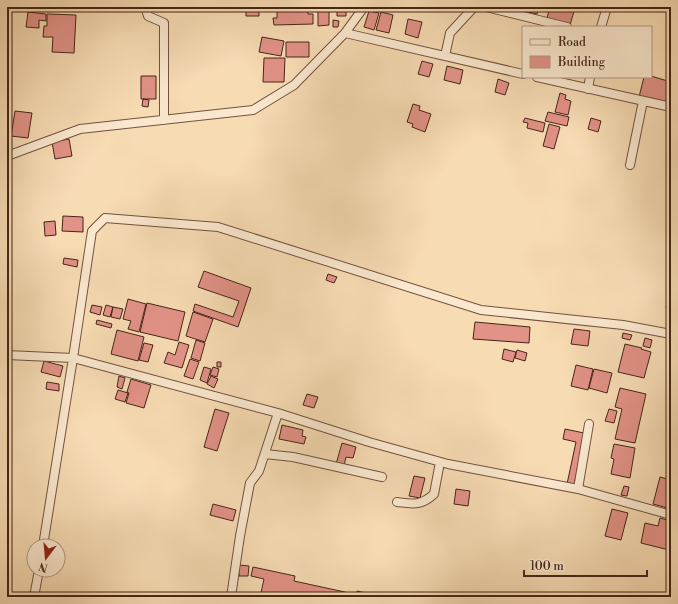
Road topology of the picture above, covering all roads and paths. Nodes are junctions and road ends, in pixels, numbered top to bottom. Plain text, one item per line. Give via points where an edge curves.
1 (145, 7) edge
2 (364, 7) edge
3 (474, 7) edge
4 (607, 7) edge
5 (491, 8) edge
6 (563, 26) edge
7 (601, 26) edge
8 (345, 33) junction
9 (445, 56) junction
10 (522, 74) edge
11 (541, 78) edge
12 (590, 78) edge
13 (588, 89) junction
14 (643, 101) junction
15 (671, 107) edge
16 (164, 120) junction
17 (7, 156) edge
18 (630, 165) dead end
19 (671, 334) edge
20 (7, 354) edge
21 (73, 358) junction
22 (278, 413) junction
23 (590, 424) dead end
24 (265, 454) junction
25 (440, 462) junction
26 (382, 477) dead end
27 (578, 489) junction
28 (397, 502) dead end
29 (671, 515) edge
30 (44, 538) edge
31 (38, 578) edge
32 (34, 597) edge
33 (231, 597) edge

1 - 16 street via 148,16 164,23
2 - 8 street
3 - 9 street via 450,33
4 - 7 street
5 - 6 street
8 - 9 street
8 - 16 street via 294,84 253,110
9 - 10 street
11 - 13 street
12 - 13 street
13 - 14 street
14 - 15 street
14 - 18 street
16 - 17 street via 80,129
19 - 21 street via 623,325 480,310 218,227 105,218 92,231
20 - 21 street
21 - 22 street
21 - 30 street
22 - 24 street
22 - 25 street
23 - 27 street
24 - 26 street via 293,457
24 - 33 street via 259,471 250,483
25 - 27 street
25 - 28 street via 434,494 423,502 414,504
27 - 29 street
31 - 32 street

